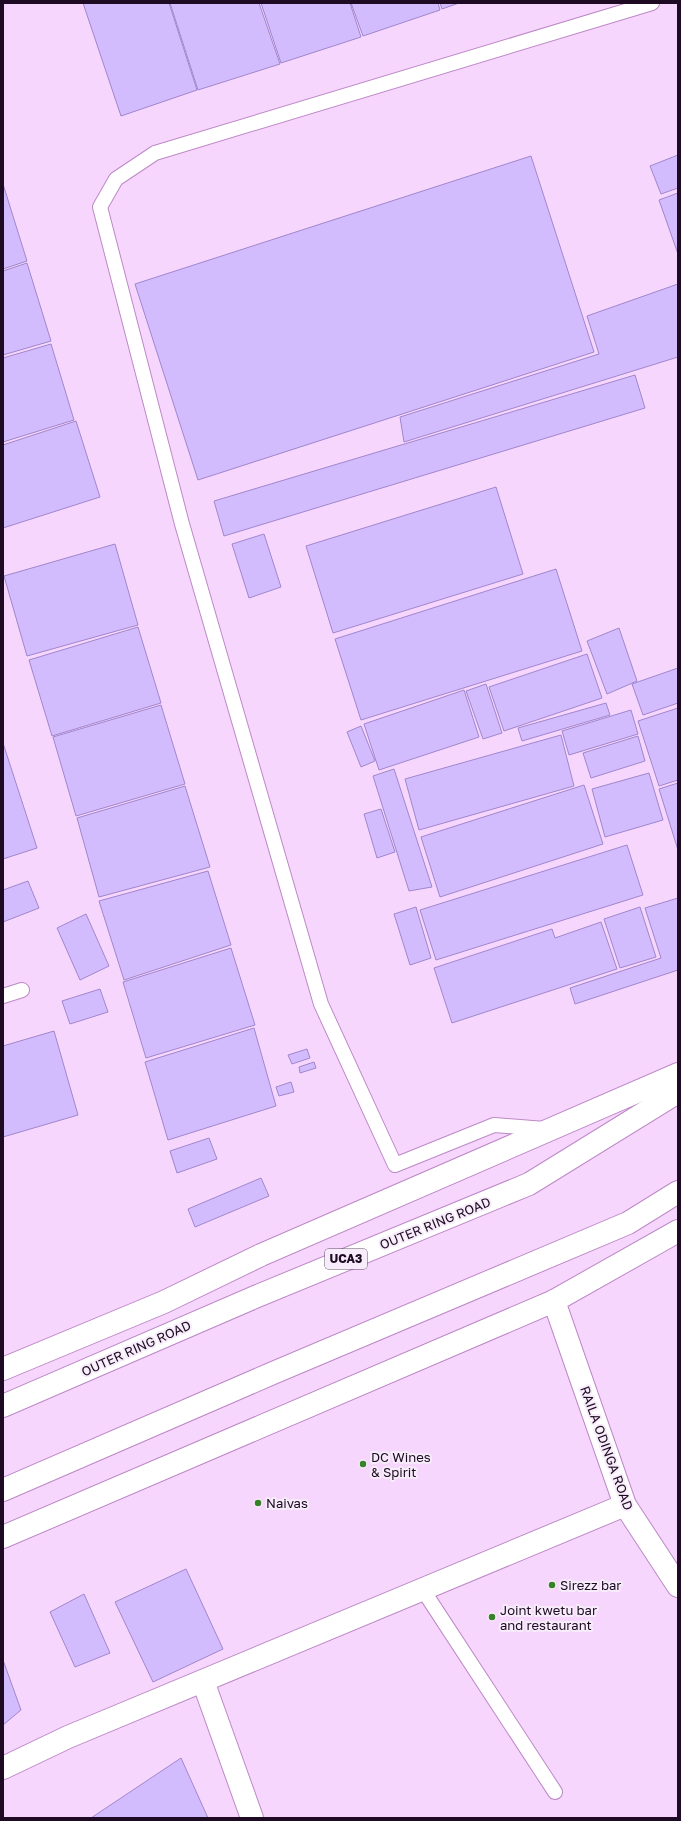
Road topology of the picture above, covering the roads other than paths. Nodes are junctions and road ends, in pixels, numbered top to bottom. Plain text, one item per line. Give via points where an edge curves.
1 (652, 3) edge
2 (22, 990) dead end
3 (3, 996) edge
4 (678, 1074) edge
5 (678, 1092) edge
6 (549, 1129) junction
7 (678, 1192) edge
8 (678, 1231) edge
9 (554, 1301) junction
10 (3, 1369) edge
11 (3, 1406) edge
12 (3, 1490) edge
13 (626, 1505) junction
14 (3, 1537) edge
15 (678, 1586) edge
16 (423, 1590) junction
17 (203, 1681) junction
18 (3, 1768) edge
19 (555, 1792) dead end
20 (252, 1818) edge

1 - 6 lane via 155,153 116,179 100,207 182,524 321,1004 395,1165 494,1125
2 - 3 lane
4 - 6 main road
5 - 11 main road, OUTER RING ROAD / UCA3 via 529,1184 255,1297
6 - 10 main road via 261,1255 164,1302
7 - 12 main road via 628,1224
8 - 9 main road
9 - 13 main road, RAILA ODINGA ROAD
9 - 14 main road
13 - 15 main road, RAILA ODINGA ROAD
13 - 16 main road
16 - 17 main road
16 - 19 lane
17 - 18 main road via 68,1737
17 - 20 main road

